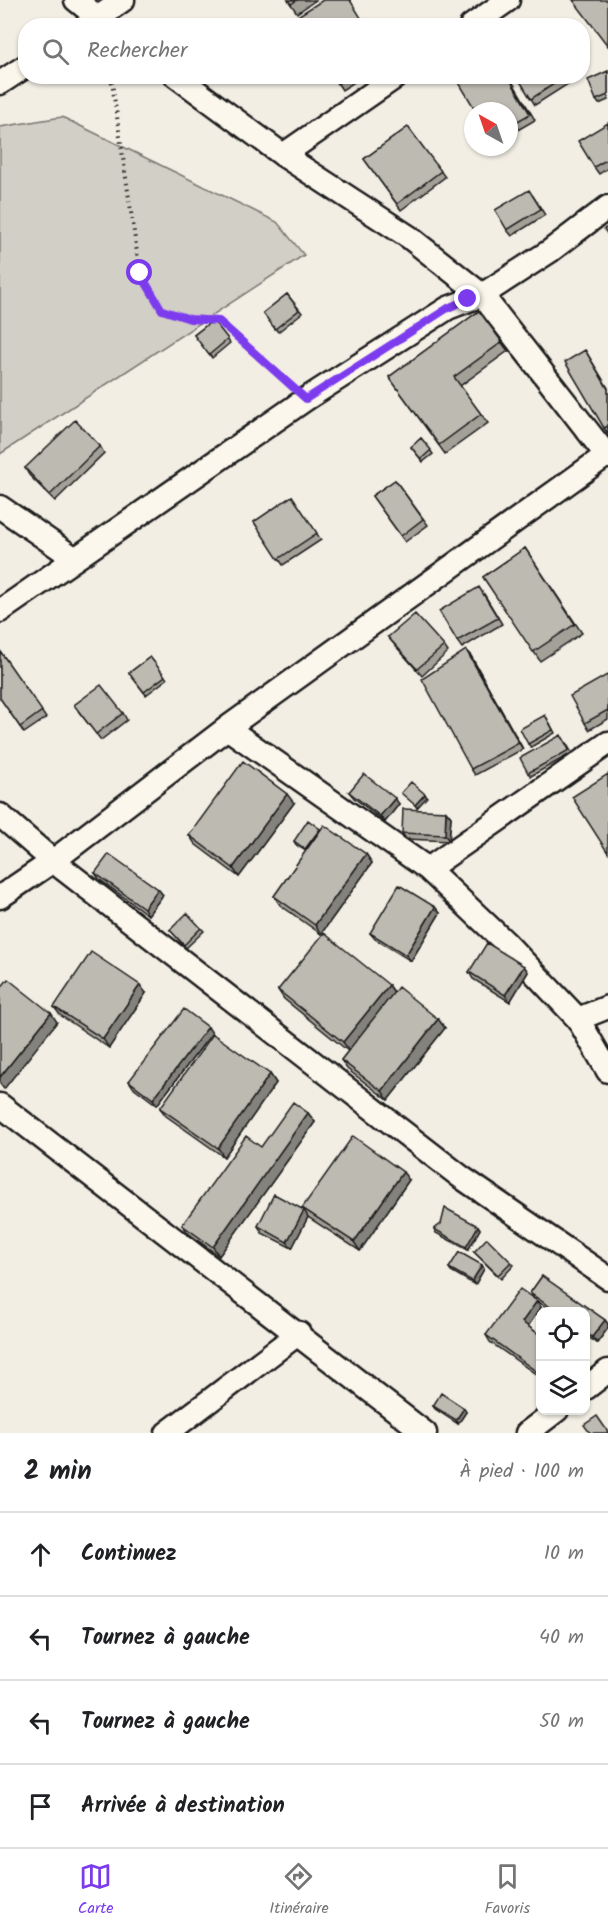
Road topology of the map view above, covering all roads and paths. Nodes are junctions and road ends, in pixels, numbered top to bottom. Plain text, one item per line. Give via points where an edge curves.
1 (76, 0) edge
2 (123, 0) edge
3 (508, 0) edge
4 (92, 18) edge
5 (103, 18) edge
6 (482, 18) edge
7 (18, 71) edge
8 (0, 83) edge
9 (112, 84) edge
10 (187, 84) edge
11 (385, 84) edge
12 (283, 155) junction
13 (608, 207) edge
14 (482, 295) junction
15 (306, 399) junction
16 (608, 455) edge
17 (0, 507) edge
18 (74, 558) junction
19 (0, 611) edge
20 (227, 728) junction
21 (608, 743) edge
22 (0, 815) edge
23 (53, 861) junction
24 (428, 869) junction
25 (0, 897) edge
26 (608, 1007) edge
27 (578, 1019) junction
28 (608, 1071) edge
29 (0, 1105) edge
30 (608, 1278) edge
31 (299, 1333) junction
32 (608, 1371) edge
33 (590, 1384) edge
34 (550, 1415) edge
35 (167, 1433) edge
36 (425, 1433) edge
37 (527, 1433) edge

1 - 4 street
2 - 5 street
3 - 6 street
7 - 8 street
9 - 15 path via 140,273 162,310 190,319 219,321
10 - 12 street
11 - 12 street
12 - 14 street via 409,237
13 - 14 street
14 - 15 street via 448,308
14 - 16 street
15 - 18 street
16 - 20 street
17 - 18 street
18 - 19 street
20 - 23 street
20 - 24 street
21 - 24 street
22 - 23 street
23 - 25 street
23 - 30 street via 461,1177
24 - 27 street
26 - 27 street
27 - 28 street
29 - 31 street
31 - 35 street
31 - 36 street
32 - 33 street
34 - 37 street

